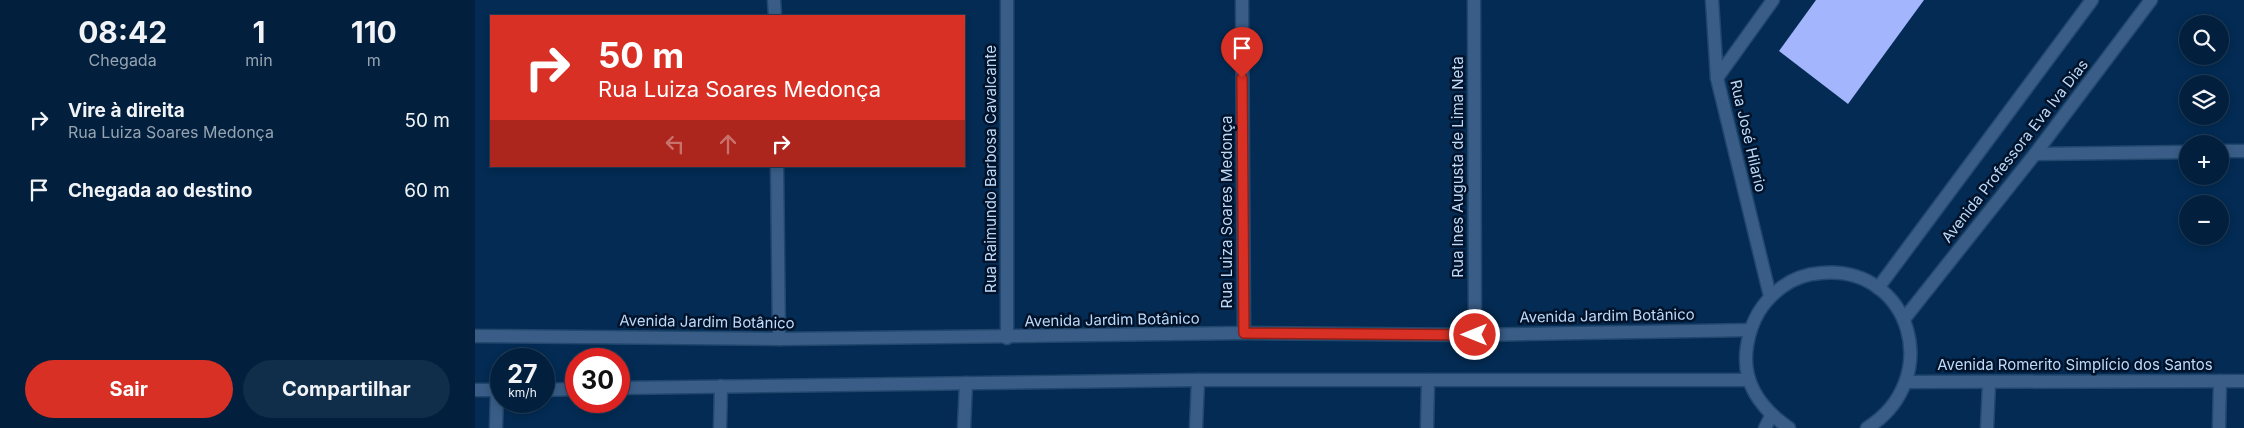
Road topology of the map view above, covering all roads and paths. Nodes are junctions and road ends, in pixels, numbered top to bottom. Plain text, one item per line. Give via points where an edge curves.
1 (775, 0) edge
2 (1007, 0) edge
3 (1242, 0) edge
4 (1474, 0) edge
5 (1712, 0) edge
6 (1773, 0) edge
7 (2092, 0) edge
8 (2151, 0) edge
9 (775, 15) edge
10 (1717, 78) junction
11 (2229, 151) edge
12 (2244, 151) edge
13 (2179, 152) edge
14 (2035, 154) junction
15 (777, 167) edge
16 (1878, 288) junction
17 (1770, 296) junction
18 (1904, 320) junction
19 (1749, 330) junction
20 (1244, 333) junction
21 (1475, 335) junction
22 (475, 336) edge
23 (1007, 338) junction
24 (779, 339) junction
25 (1198, 380) junction
26 (1749, 380) junction
27 (1428, 381) junction
28 (2220, 381) junction
29 (2244, 381) edge
30 (1907, 382) junction
31 (966, 383) junction
32 (1989, 383) junction
33 (721, 386) junction
34 (630, 388) edge
35 (475, 390) edge
36 (490, 390) edge
37 (497, 413) edge
38 (1771, 416) junction
39 (495, 428) edge
40 (720, 428) edge
41 (964, 428) edge
42 (1196, 428) edge
43 (1427, 428) edge
44 (1765, 428) edge
45 (1789, 428) edge
46 (1867, 428) edge
47 (1987, 428) edge
48 (2219, 428) edge

1 - 9 street
2 - 23 street, Rua Raimundo Barbosa Cavalcante
3 - 20 street, Rua Luiza Soares Medonça
4 - 21 street, Rua Ines Augusta de Lima Neta
5 - 10 street
6 - 10 street, Rua José Hilario
7 - 16 street, Avenida Professora Eva Iva Dias
8 - 14 street, Avenida Professora Eva Iva Dias
10 - 17 street, Rua José Hilario
11 - 12 street
13 - 14 street
14 - 18 street, Avenida Professora Eva Iva Dias
15 - 24 street
16 - 17 street via 1857,276 1834,272 1811,274 1789,282
16 - 18 street via 1893,302
17 - 19 street via 1757,312
18 - 30 street via 1911,351
19 - 21 street, Avenida Jardim Botânico
19 - 26 street via 1745,355
20 - 21 street, Avenida Jardim Botânico
20 - 23 street, Avenida Jardim Botânico
22 - 24 street, Avenida Jardim Botânico
23 - 24 street, Avenida Jardim Botânico
25 - 27 street
25 - 31 street
25 - 42 street
26 - 27 street
26 - 38 street
27 - 43 street
28 - 29 street, Avenida Romerito Simplício dos Santos
28 - 32 street, Avenida Romerito Simplício dos Santos
28 - 48 street
30 - 32 street, Avenida Romerito Simplício dos Santos
30 - 46 street via 1897,402
31 - 33 street
31 - 41 street
32 - 47 street
33 - 34 street
33 - 40 street
35 - 36 street
37 - 39 street
38 - 44 street
38 - 45 street

